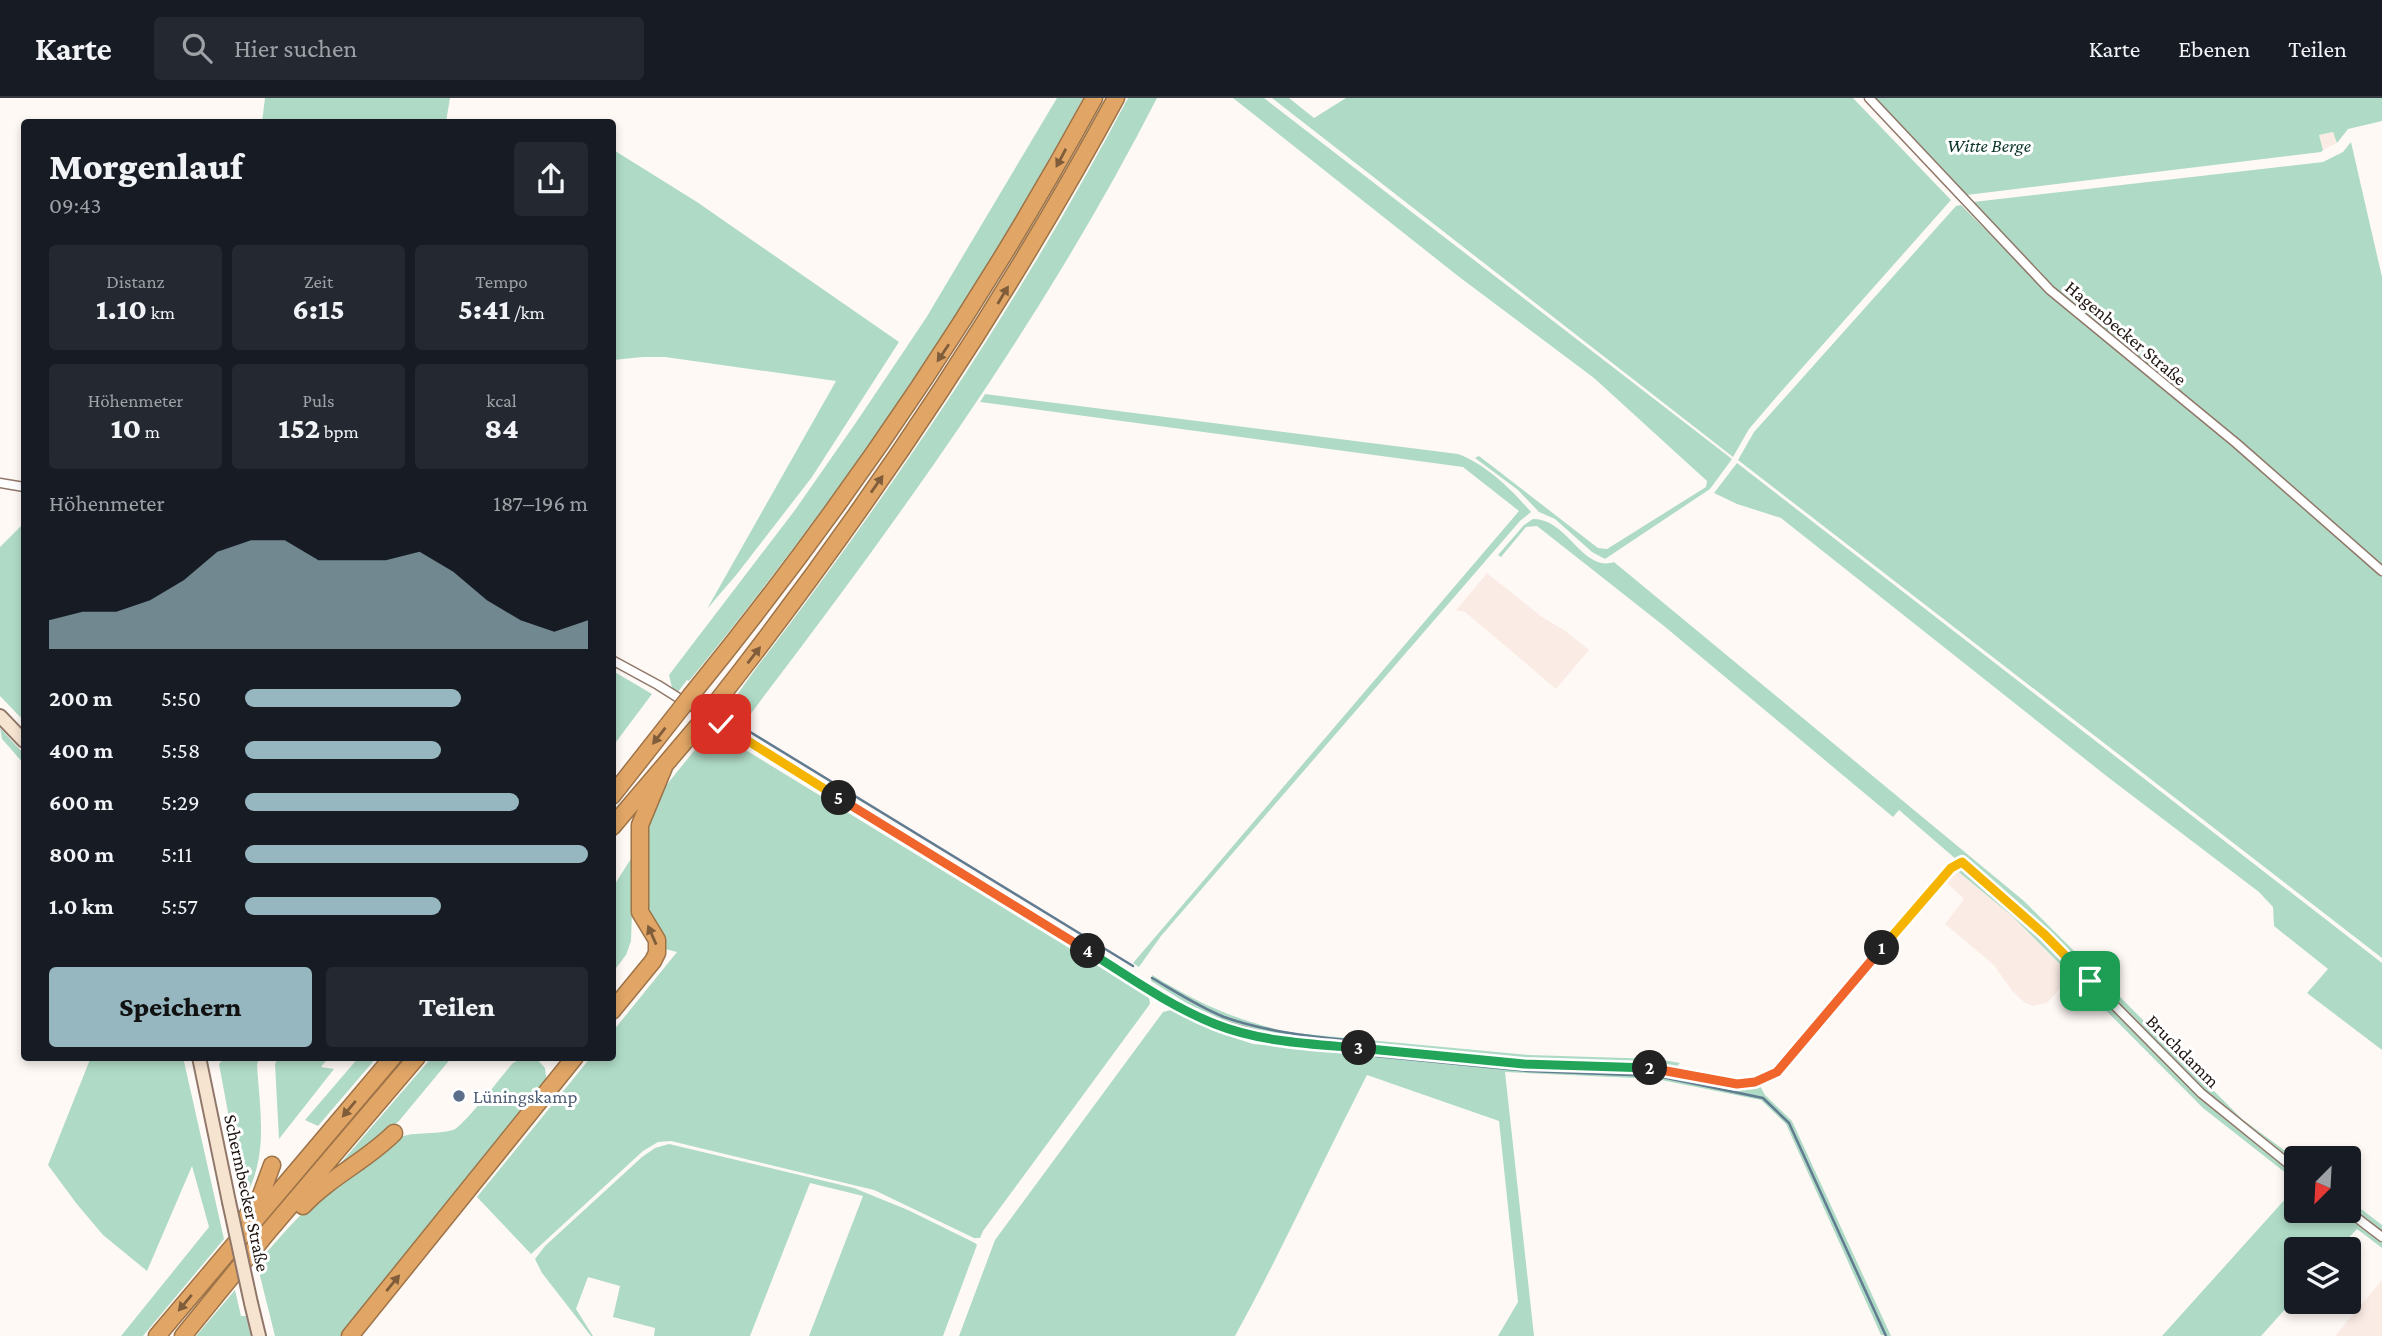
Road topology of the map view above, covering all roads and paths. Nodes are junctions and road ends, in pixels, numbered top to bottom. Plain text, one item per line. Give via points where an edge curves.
1 (1094, 98) edge
2 (1116, 98) edge
3 (1869, 98) edge
4 (0, 483) edge
5 (21, 486) edge
6 (2382, 571) edge
7 (616, 662) edge
8 (0, 716) edge
9 (21, 738) edge
10 (636, 766) junction
11 (664, 767) junction
12 (616, 782) edge
13 (616, 791) edge
14 (616, 822) edge
15 (616, 1006) edge
16 (200, 1061) edge
17 (390, 1061) edge
18 (414, 1061) edge
19 (572, 1061) edge
20 (394, 1133) dead end
21 (2284, 1160) edge
22 (272, 1165) dead end
23 (2361, 1221) edge
24 (267, 1233) junction
25 (2382, 1237) edge
26 (212, 1271) junction
27 (157, 1336) edge
28 (183, 1336) edge
29 (259, 1336) edge
30 (350, 1336) edge

1 -> 10 highway via 934,367 769,599
11 -> 2 highway via 788,612 939,394 1022,263
3 - 6 street, Hagenbecker Straße via 2050,290
4 - 5 street
7 - 21 street, Bruchdamm via 1185,1010 1217,1025 1292,1042 1524,1064 1657,1068 1737,1084 1755,1082 1777,1072 1945,875 1962,862 2045,935 2201,1093
8 - 9 main road
10 - 12 highway
10 - 13 highway
11 - 14 highway
15 -> 11 highway via 657,953 657,940 640,912 640,825
16 - 29 main road, Schermbecker Straße, bridge
17 -> 26 highway
18 - 24 highway
30 -> 19 highway
20 - 24 highway via 320,1188 278,1233
22 - 26 highway via 251,1211 218,1251
23 - 25 street
24 - 28 highway
26 -> 27 highway

